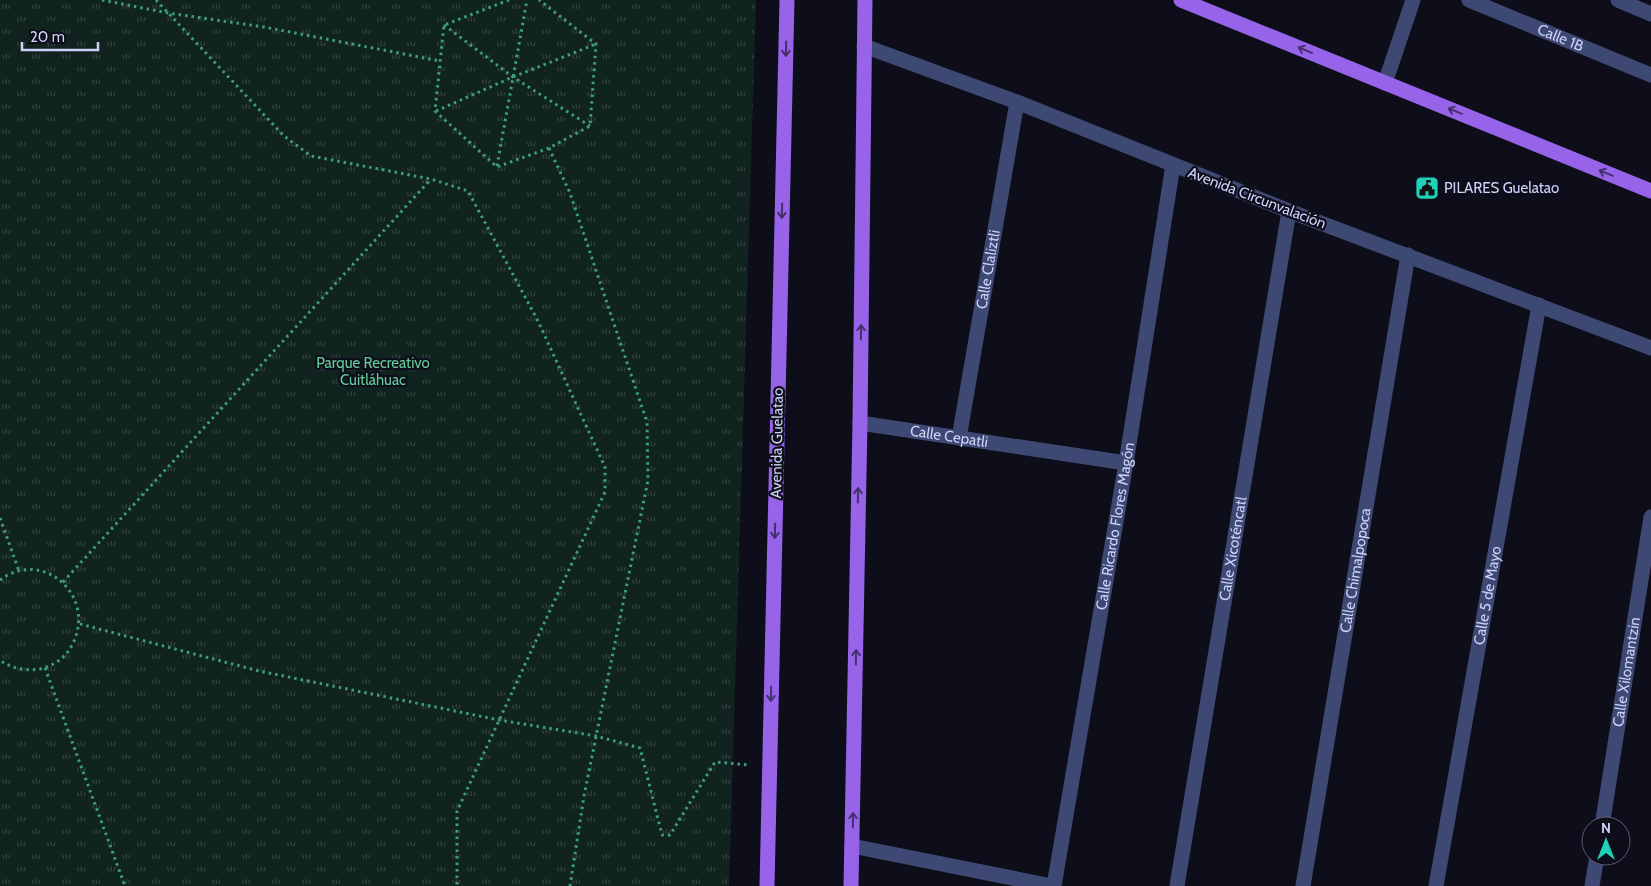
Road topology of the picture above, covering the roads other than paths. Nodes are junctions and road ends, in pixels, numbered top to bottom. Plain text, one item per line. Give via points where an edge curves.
1 (787, 0) edge
2 (865, 0) edge
3 (1181, 0) edge
4 (1413, 0) edge
5 (1469, 0) edge
6 (1618, 0) edge
7 (1651, 14) edge
8 (864, 46) junction
9 (1651, 75) edge
10 (1385, 83) junction
11 (1017, 102) junction
12 (1173, 165) junction
13 (1651, 191) edge
14 (1289, 211) junction
15 (1408, 255) junction
16 (1539, 306) junction
17 (1651, 348) edge
18 (860, 423) junction
19 (958, 438) junction
20 (1126, 463) junction
21 (1651, 516) edge
22 (1604, 816) edge
23 (852, 846) junction
24 (1595, 866) edge
25 (767, 886) edge
26 (851, 886) edge
27 (1053, 886) edge
28 (1177, 886) edge
29 (1303, 886) edge
30 (1436, 886) edge
31 (1592, 886) edge

1 -> 25 main road, Avenida Guelatao
2 - 8 main road
10 -> 3 main road
4 - 10 street
5 - 9 street, Calle 1B
6 - 7 street
8 - 11 street, Avenida Circunvalación
18 -> 8 main road
13 -> 10 main road
11 - 12 street, Avenida Circunvalación
11 - 19 street, Calle Claliztli
12 - 14 street, Avenida Circunvalación
12 - 20 street, Calle Ricardo Flores Magón
14 - 15 street, Avenida Circunvalación
14 - 28 street, Calle Xicoténcatl
15 - 16 street, Avenida Circunvalación
15 - 29 street, Calle Chimalpopoca
16 - 17 street, Avenida Circunvalación
16 - 30 street, Calle 5 de Mayo
18 - 19 street, Calle Cepatli
23 -> 18 main road
19 - 20 street, Calle Cepatli
20 - 27 street, Calle Ricardo Flores Magón
21 - 22 street, Calle Xilomantzin
23 - 26 main road
23 - 27 street
24 - 31 street

